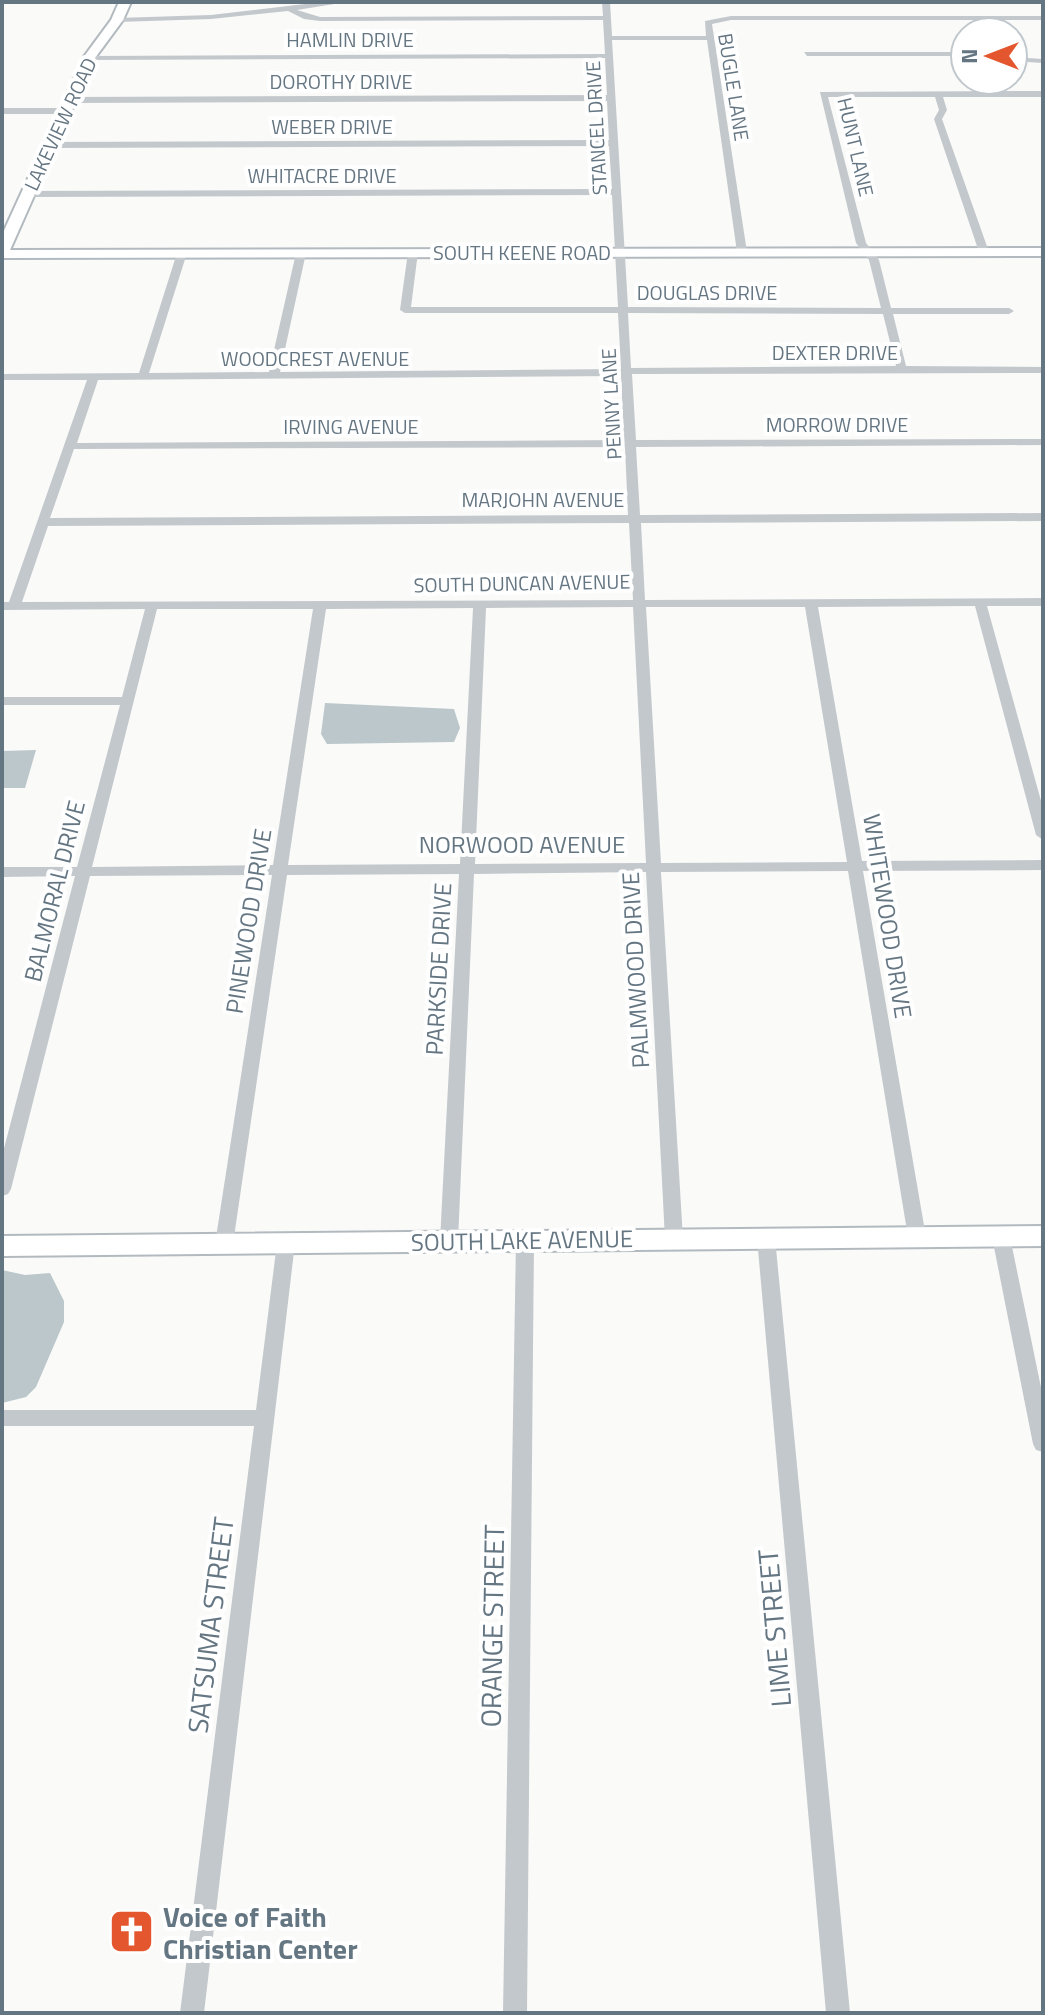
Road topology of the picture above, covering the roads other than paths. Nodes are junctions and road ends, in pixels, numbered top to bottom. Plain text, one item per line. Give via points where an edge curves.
1 (125, 2) edge
2 (606, 2) edge
3 (338, 3) edge
4 (292, 10) junction
5 (607, 18) junction
6 (1043, 18) edge
7 (332, 19) junction
8 (117, 20) junction
9 (609, 38) junction
10 (708, 38) junction
11 (807, 54) dead end
12 (949, 54) edge
13 (610, 56) junction
14 (89, 58) junction
15 (938, 94) junction
16 (1043, 94) edge
17 (613, 98) junction
18 (68, 105) junction
19 (2, 111) edge
20 (615, 143) junction
21 (49, 145) junction
22 (617, 192) junction
23 (28, 194) junction
24 (413, 252) junction
25 (621, 252) junction
26 (742, 252) junction
27 (868, 252) junction
28 (984, 252) junction
29 (1043, 252) edge
30 (2, 253) edge
31 (182, 253) junction
32 (301, 253) junction
33 (624, 310) junction
34 (887, 310) junction
35 (1009, 311) dead end
36 (902, 370) junction
37 (1043, 370) edge
38 (628, 372) junction
39 (94, 376) junction
40 (143, 376) junction
41 (274, 376) junction
42 (2, 377) edge
43 (631, 442) junction
44 (1043, 442) edge
45 (71, 446) junction
46 (1043, 517) edge
47 (635, 518) junction
48 (44, 522) junction
49 (639, 602) junction
50 (811, 602) junction
51 (980, 602) junction
52 (1043, 602) edge
53 (480, 604) junction
54 (152, 605) junction
55 (320, 605) junction
56 (8, 606) edge
57 (2, 701) edge
58 (127, 701) junction
59 (1043, 835) edge
60 (1043, 865) edge
61 (855, 866) junction
62 (654, 867) junction
63 (467, 869) junction
64 (280, 870) junction
65 (84, 871) junction
66 (2, 872) edge
67 (2, 1189) edge
68 (1043, 1236) edge
69 (917, 1237) junction
70 (1001, 1237) junction
71 (766, 1238) junction
72 (674, 1239) junction
73 (525, 1240) junction
74 (449, 1241) junction
75 (286, 1243) junction
76 (224, 1244) junction
77 (2, 1246) edge
78 (2, 1418) edge
79 (263, 1418) junction
80 (1043, 1444) edge
81 (192, 2013) edge
82 (515, 2013) edge
83 (838, 2013) edge

1 - 8 street, LAKEVIEW ROAD
2 - 5 street, STANCEL DRIVE
3 - 4 street
3 - 7 street
4 - 7 street
4 - 8 street
5 - 7 street
5 - 9 street, STANCEL DRIVE
6 - 10 street, BUGLE LANE via 721,18 708,23
8 - 14 street, LAKEVIEW ROAD
9 - 10 street
9 - 13 street, STANCEL DRIVE
10 - 26 street, BUGLE LANE
11 - 12 street
13 - 14 street, HAMLIN DRIVE
13 - 17 street, STANCEL DRIVE
14 - 18 street, LAKEVIEW ROAD
15 - 16 street, HUNT LANE
15 - 27 street, HUNT LANE via 823,94 861,243
15 - 28 street via 943,110 938,119
17 - 18 street, DOROTHY DRIVE
17 - 20 street, STANCEL DRIVE
18 - 19 street, DOROTHY DRIVE
18 - 21 street, LAKEVIEW ROAD
20 - 21 street, WEBER DRIVE
20 - 22 street, STANCEL DRIVE
21 - 23 street, LAKEVIEW ROAD
22 - 23 street, WHITACRE DRIVE
22 - 25 street, STANCEL DRIVE
23 - 30 street, LAKEVIEW ROAD
24 - 25 street, SOUTH KEENE ROAD
24 - 32 street, SOUTH KEENE ROAD
24 - 33 street, DOUGLAS DRIVE via 405,310
25 - 26 street, SOUTH KEENE ROAD
25 - 33 street, PENNY LANE
26 - 27 street, SOUTH KEENE ROAD
27 - 28 street, SOUTH KEENE ROAD
27 - 34 street, HUNT LANE
28 - 29 street, SOUTH KEENE ROAD
30 - 31 street, SOUTH KEENE ROAD
31 - 32 street, SOUTH KEENE ROAD
31 - 40 street
32 - 41 street
33 - 34 street, DOUGLAS DRIVE
33 - 38 street, PENNY LANE
34 - 35 street, DOUGLAS DRIVE
34 - 36 street, HUNT LANE
36 - 37 street, DEXTER DRIVE
36 - 38 street, DEXTER DRIVE
38 - 41 street, WOODCREST AVENUE
38 - 43 street, PENNY LANE
39 - 40 street, WOODCREST AVENUE
39 - 42 street, WOODCREST AVENUE
39 - 45 street
40 - 41 street, WOODCREST AVENUE
43 - 44 street, MORROW DRIVE
43 - 45 street, IRVING AVENUE
43 - 47 street, PENNY LANE
45 - 48 street
46 - 47 street, MARJOHN AVENUE
47 - 48 street, MARJOHN AVENUE
47 - 49 street, PENNY LANE
48 - 56 street
49 - 50 street, SOUTH DUNCAN AVENUE
49 - 53 street, SOUTH DUNCAN AVENUE
49 - 62 street, PALMWOOD DRIVE
50 - 51 street, SOUTH DUNCAN AVENUE
50 - 61 street, WHITEWOOD DRIVE
51 - 52 street, SOUTH DUNCAN AVENUE
51 - 59 street
53 - 55 street, SOUTH DUNCAN AVENUE
53 - 63 street, PARKSIDE DRIVE
54 - 55 street, SOUTH DUNCAN AVENUE
54 - 56 street, SOUTH DUNCAN AVENUE
54 - 58 street, BALMORAL DRIVE
55 - 64 street, PINEWOOD DRIVE
57 - 58 street
58 - 65 street, BALMORAL DRIVE
60 - 61 street, NORWOOD AVENUE
61 - 62 street, NORWOOD AVENUE
61 - 69 street, WHITEWOOD DRIVE
62 - 63 street, NORWOOD AVENUE
62 - 72 street, PALMWOOD DRIVE
63 - 64 street, NORWOOD AVENUE
63 - 74 street, PARKSIDE DRIVE
64 - 65 street, NORWOOD AVENUE
64 - 76 street, PINEWOOD DRIVE
65 - 66 street, NORWOOD AVENUE
65 - 67 street, BALMORAL DRIVE
68 - 70 street, SOUTH LAKE AVENUE
69 - 70 street, SOUTH LAKE AVENUE
69 - 71 street, SOUTH LAKE AVENUE
70 - 80 street
71 - 72 street, SOUTH LAKE AVENUE
71 - 83 street, LIME STREET
72 - 73 street, SOUTH LAKE AVENUE
73 - 74 street, SOUTH LAKE AVENUE
73 - 82 street, ORANGE STREET
74 - 75 street, SOUTH LAKE AVENUE
75 - 76 street, SOUTH LAKE AVENUE
75 - 79 street, SATSUMA STREET
76 - 77 street, SOUTH LAKE AVENUE
78 - 79 street
79 - 81 street, SATSUMA STREET

